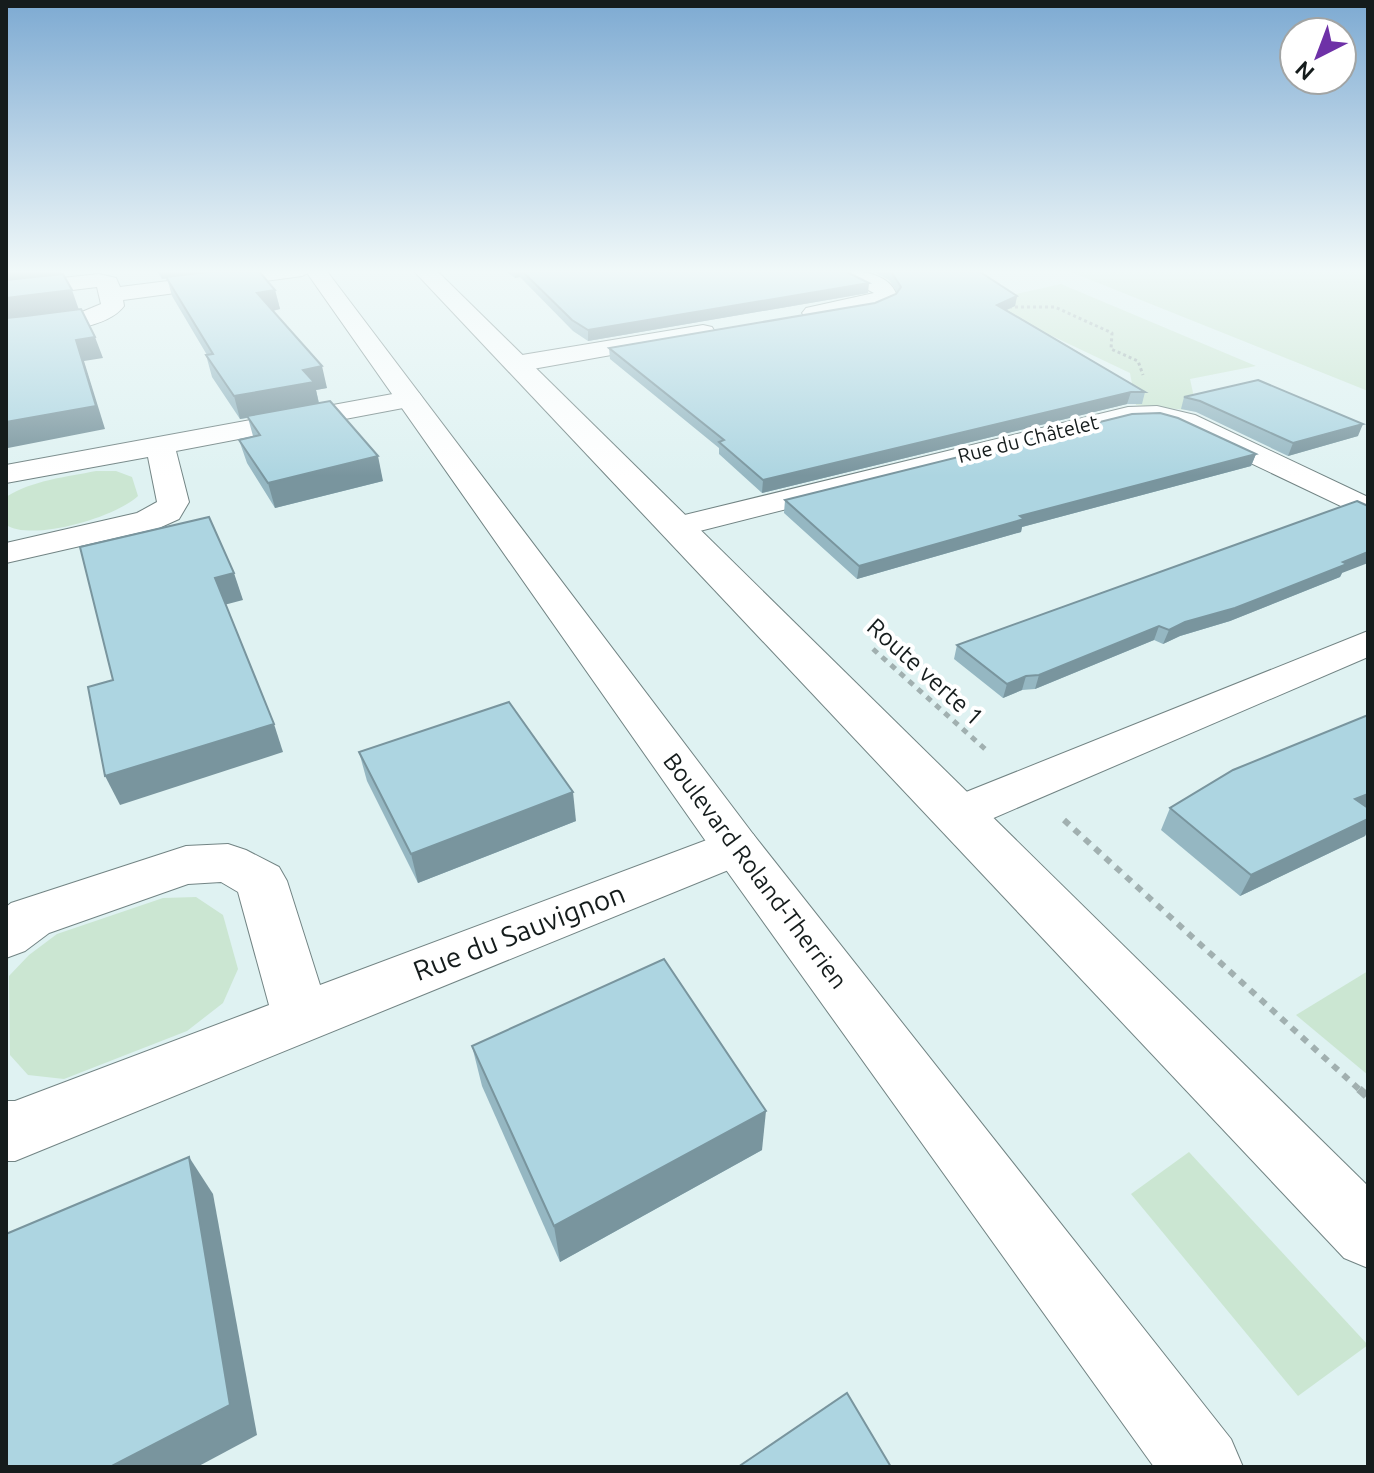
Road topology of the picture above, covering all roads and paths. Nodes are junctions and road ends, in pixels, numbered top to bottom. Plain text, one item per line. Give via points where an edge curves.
1 (365, 339) edge
2 (491, 339) edge
3 (664, 339) edge
4 (1112, 339) edge
5 (516, 364) junction
6 (409, 399) junction
7 (1157, 414) junction
8 (160, 445) junction
9 (6, 474) edge
10 (1368, 509) edge
11 (676, 527) junction
12 (6, 553) edge
13 (863, 640) dead end
14 (1368, 643) edge
15 (1026, 786) junction
16 (958, 814) junction
17 (736, 847) junction
18 (6, 936) edge
19 (301, 1017) junction
20 (1368, 1097) edge
21 (6, 1131) edge
22 (1368, 1234) edge
23 (1203, 1467) edge

1 - 6 street, Boulevard Roland-Therrien
2 - 5 street
3 - 5 street
4 - 7 path via 1111,349 1138,361
5 - 11 street
6 - 8 street
6 - 17 street, Boulevard Roland-Therrien
7 - 10 street, Rue du Châtelet via 1185,421
7 - 11 street, Rue du Châtelet via 1128,415
8 - 9 street
8 - 12 street via 173,502 167,512
11 - 16 street
13 - 15 path, Route verte 1
14 - 15 street
15 - 16 street
15 - 20 path, Route verte 1
16 - 22 street
17 - 19 street, Rue du Sauvignon
17 - 23 street, Boulevard Roland-Therrien
18 - 19 street via 30,918 186,865 228,863 261,881
19 - 21 street, Rue du Sauvignon

